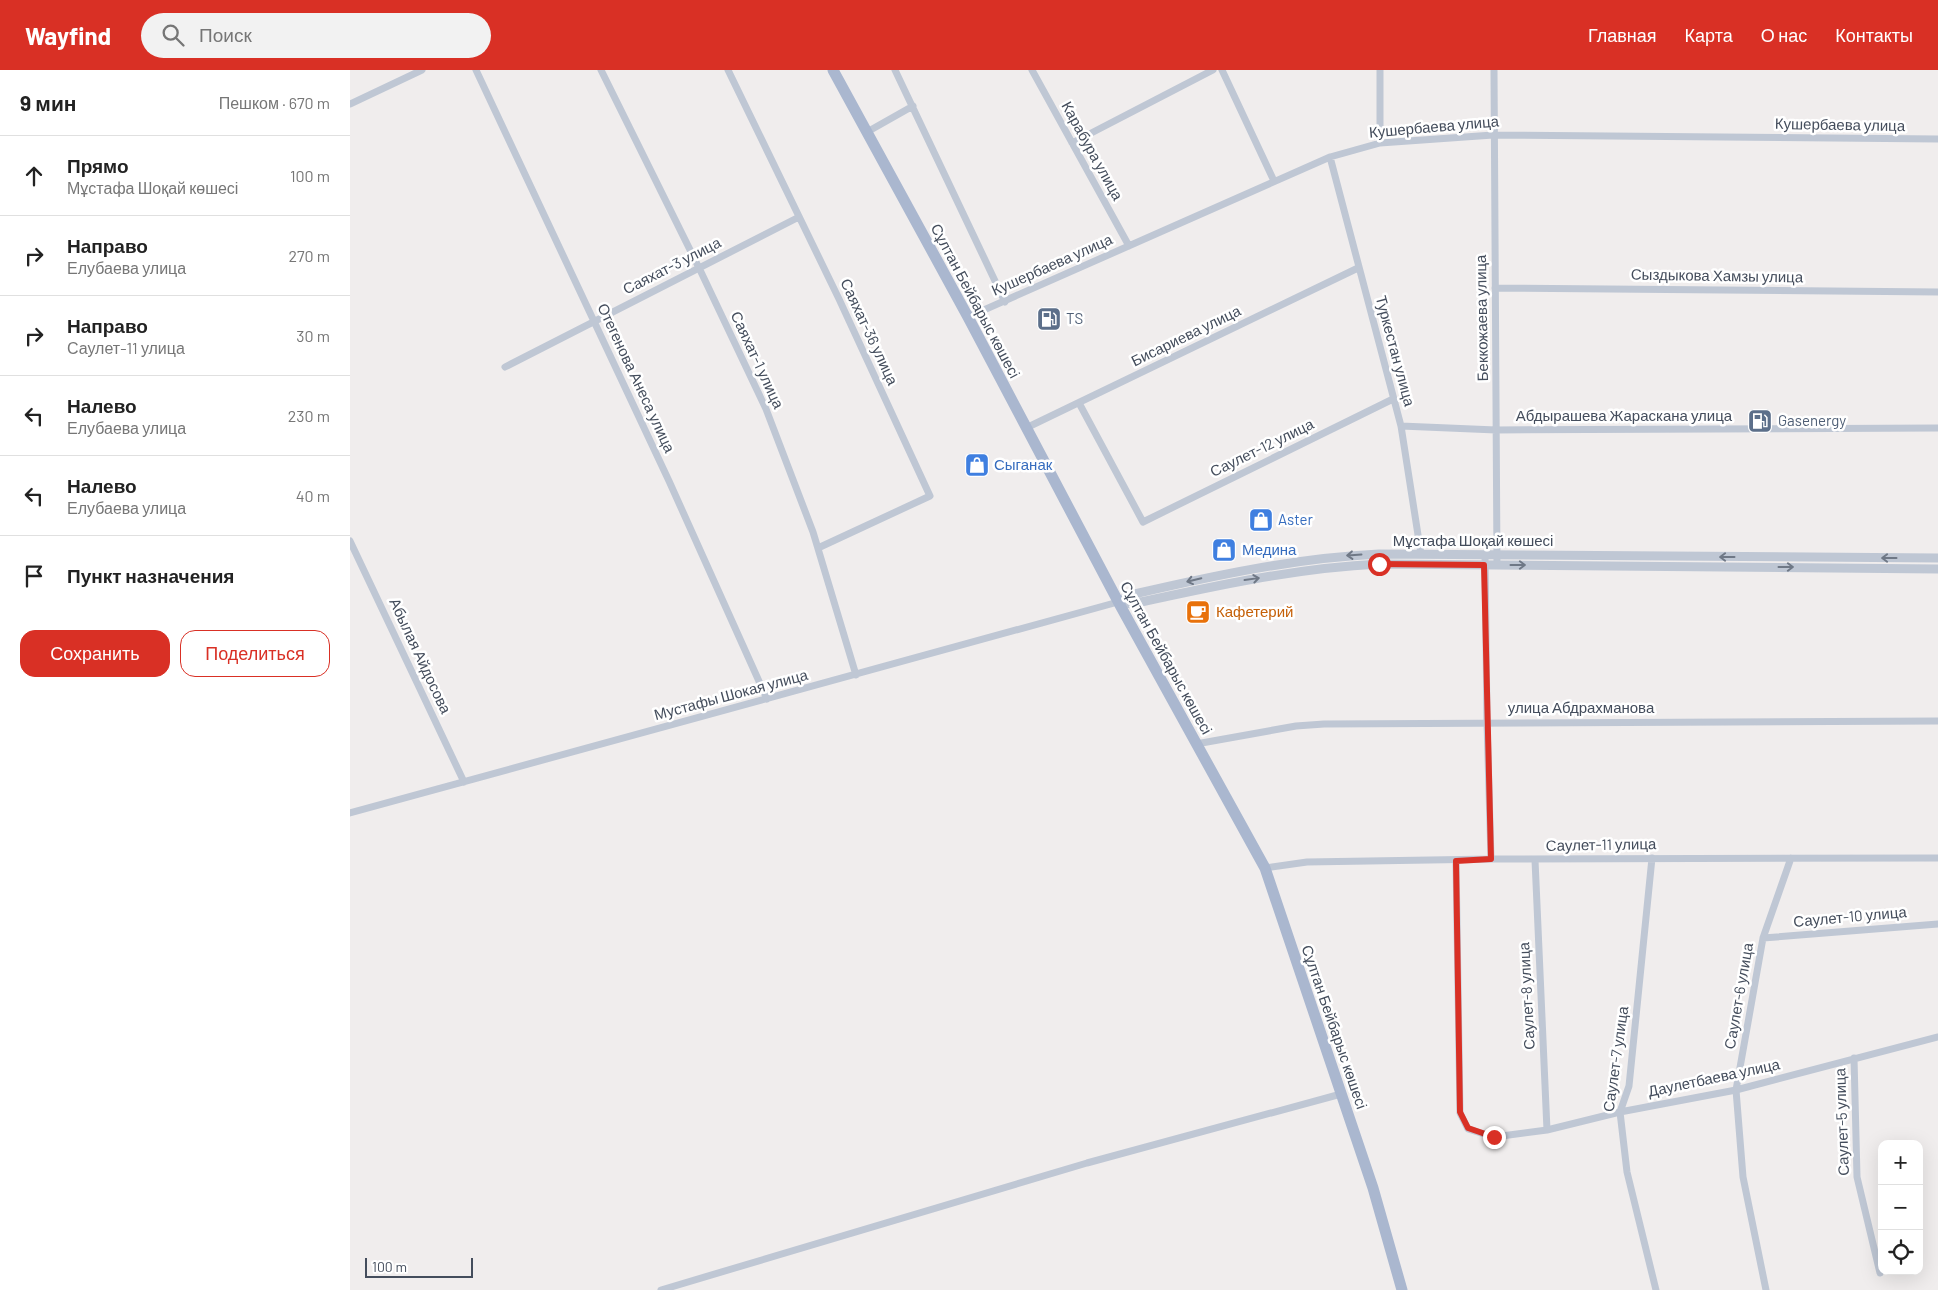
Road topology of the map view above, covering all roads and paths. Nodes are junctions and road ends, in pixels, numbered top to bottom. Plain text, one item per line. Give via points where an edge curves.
1 (422, 70) edge
2 (476, 70) edge
3 (601, 70) edge
4 (728, 70) edge
5 (833, 70) edge
6 (895, 70) edge
7 (1032, 70) edge
8 (1214, 70) edge
9 (1222, 70) edge
10 (1380, 70) edge
11 (1494, 70) edge
12 (350, 104) edge
13 (913, 106) junction
14 (867, 132) junction
15 (1493, 134) junction
16 (1938, 140) edge
17 (1072, 143) junction
18 (1380, 143) junction
19 (1330, 157) junction
20 (1274, 181) junction
21 (799, 217) junction
22 (1129, 246) junction
23 (699, 268) junction
24 (1358, 268) junction
25 (1495, 288) junction
26 (1938, 292) edge
27 (1006, 302) junction
28 (968, 317) junction
29 (595, 321) junction
30 (505, 367) dead end
31 (1394, 398) junction
32 (1078, 403) junction
33 (1401, 426) junction
34 (1026, 428) junction
35 (1938, 428) edge
36 (1496, 430) junction
37 (350, 542) edge
38 (818, 548) junction
39 (1421, 554) junction
40 (1485, 555) junction
41 (1498, 555) junction
42 (1938, 558) edge
43 (1484, 565) junction
44 (1497, 565) junction
45 (1938, 569) edge
46 (1118, 602) junction
47 (856, 675) junction
48 (767, 699) junction
49 (1938, 721) edge
50 (1486, 722) junction
51 (1196, 744) junction
52 (464, 782) junction
53 (350, 813) edge
54 (1652, 858) junction
55 (1791, 858) junction
56 (1938, 858) edge
57 (1491, 859) junction
58 (1534, 860) junction
59 (1456, 861) junction
60 (1264, 868) junction
61 (1938, 924) edge
62 (1764, 938) junction
63 (1938, 1037) edge
64 (1854, 1058) junction
65 (1736, 1090) junction
66 (1341, 1094) junction
67 (1620, 1112) junction
68 (1548, 1130) junction
69 (1878, 1265) edge
70 (661, 1290) edge
71 (1402, 1290) edge
72 (1656, 1290) edge
73 (1766, 1290) edge

1 - 12 street
2 - 29 street, Отегенова Анеса улица
3 - 23 street, Саяхат-1 улица
4 - 21 street, Саяхат-36 улица
5 - 14 main road, Сұлтан Бейбарыс көшесі
6 - 13 street
7 - 17 street, Карабура улица
8 - 17 street
9 - 20 street
10 - 18 street
11 - 15 street, Беккожаева улица
13 - 14 street
13 - 27 street
14 - 28 main road, Сұлтан Бейбарыс көшесі
15 - 16 street, Кушербаева улица
15 - 18 street, Кушербаева улица
15 - 25 street, Беккожаева улица
17 - 22 street, Карабура улица
18 - 19 street, Кушербаева улица
19 - 20 street, Кушербаева улица
19 - 24 street, Туркестан улица
20 - 22 street, Кушербаева улица
21 - 23 street, Саяхат-3 улица
21 - 38 street, Саяхат-36 улица via 930,496
22 - 27 street, Кушербаева улица
23 - 29 street, Саяхат-3 улица
23 - 38 street, Саяхат-1 улица via 766,409
24 - 31 street, Туркестан улица
24 - 32 street, Бисариева улица
25 - 26 street, Сыздыкова Хамзы улица
25 - 36 street, Беккожаева улица
27 - 28 street, Кушербаева улица
28 - 34 main road, Сұлтан Бейбарыс көшесі
29 - 30 street, Саяхат-3 улица
29 - 48 street, Отегенова Анеса улица
31 - 32 street, Саулет-12 улица via 1143,522
31 - 33 street, Туркестан улица
32 - 34 street, Бисариева улица
33 - 36 street, Абдырашева Жараскана улица
33 - 39 street, Туркестан улица
34 - 46 main road, Сұлтан Бейбарыс көшесі
35 - 36 street, Абдырашева Жараскана улица
36 - 41 street, Беккожаева улица
37 - 52 street, Абылая Айдосова
38 - 47 street, Саяхат-1 улица
39 - 40 street, Мұстафа Шоқай көшесі
39 -> 46 street, Мұстафа Шоқай көшесі via 1351,555 1229,572 1130,595
40 - 41 street, Мұстафа Шоқай көшесі
40 - 43 street
42 -> 41 street, Мұстафа Шоқай көшесі
41 - 44 street, Беккожаева улица
43 - 44 street, Мұстафа Шоқай көшесі
46 -> 43 street, Мұстафа Шоқай көшесі via 1132,604 1230,582 1352,565
43 - 50 street
44 -> 45 street, Мұстафа Шоқай көшесі
46 - 47 street, Мустафы Шокая улица
46 - 51 main road, Сұлтан Бейбарыс көшесі
47 - 48 street, Мустафы Шокая улица
48 - 52 street, Мустафы Шокая улица
49 - 50 street, улица Абдрахманова
50 - 51 street, улица Абдрахманова via 1296,726
50 - 57 street
51 - 60 main road, Сұлтан Бейбарыс көшесі
52 - 53 street, Мустафы Шокая улица
54 - 55 street, Саулет-11 улица
54 - 58 street, Саулет-11 улица
54 - 67 street, Саулет-7 улица via 1629,1086
55 - 56 street, Саулет-11 улица
55 - 62 street, Саулет-6 улица
57 - 58 street, Саулет-11 улица
57 - 59 street, Саулет-11 улица
58 - 68 street, Саулет-8 улица
59 - 60 street, Саулет-11 улица via 1307,862
59 - 68 street, Даулетбаева улица via 1460,1112 1468,1128 1494,1137
60 - 66 main road, Сұлтан Бейбарыс көшесі
61 - 62 street, Саулет-10 улица
62 - 65 street, Саулет-6 улица
63 - 64 street, Даулетбаева улица
64 - 65 street, Даулетбаева улица
64 - 69 street, Саулет-5 улица via 1857,1177
65 - 67 street, Даулетбаева улица
65 - 73 street, Саулет-6 улица via 1743,1177
66 - 70 street via 1087,1162
66 - 71 main road, Сұлтан Бейбарыс көшесі
67 - 68 street, Даулетбаева улица
67 - 72 street, Саулет-7 улица via 1627,1172

